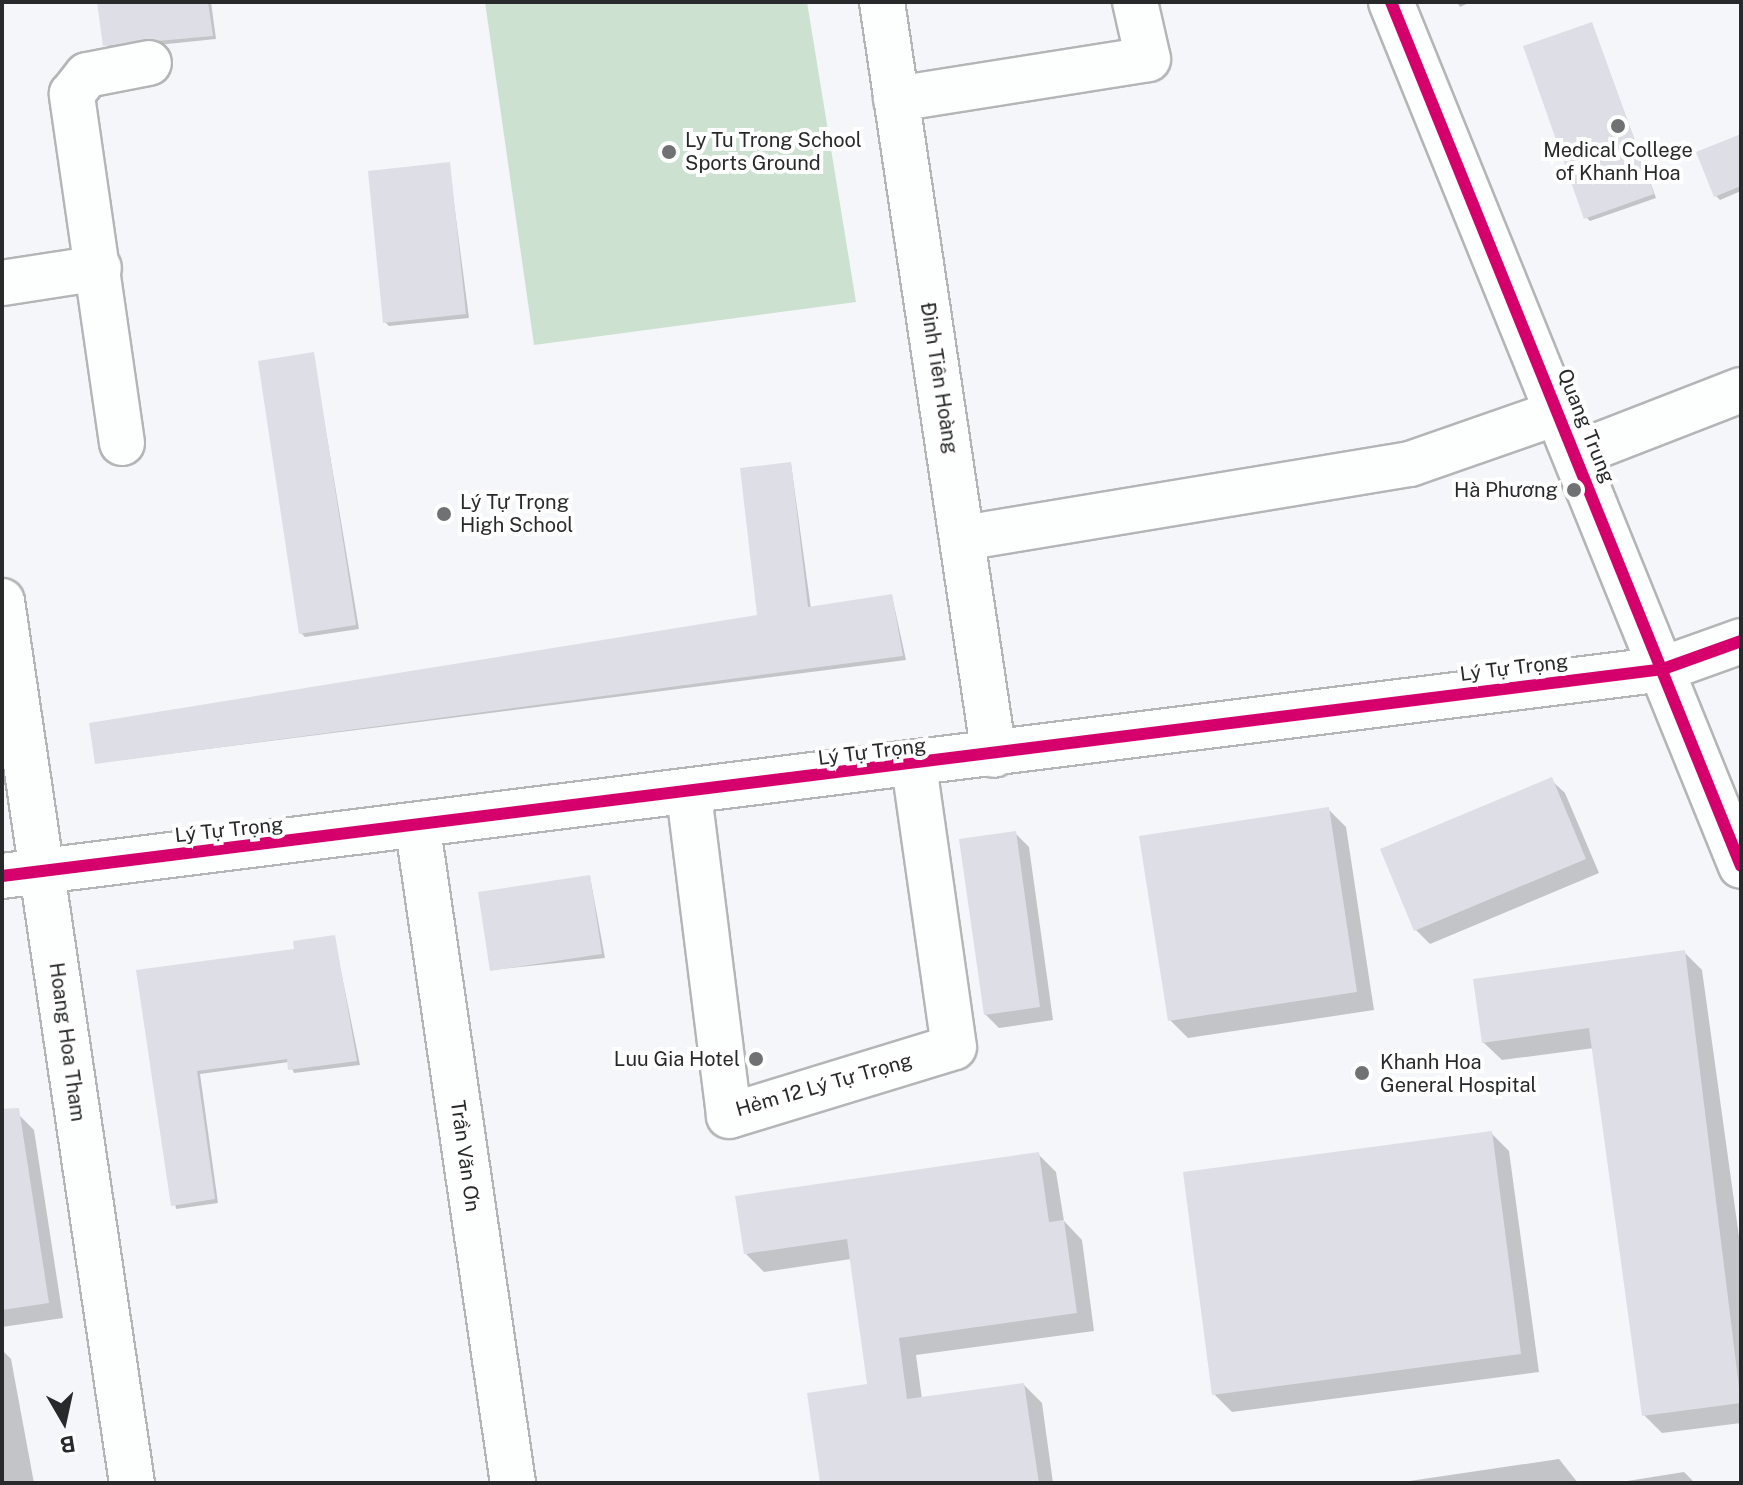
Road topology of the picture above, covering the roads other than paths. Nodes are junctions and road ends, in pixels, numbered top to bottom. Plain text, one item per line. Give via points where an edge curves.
1 (882, 2) edge
2 (1135, 2) edge
3 (1391, 2) edge
4 (149, 63) dead end
5 (896, 99) junction
6 (99, 268) junction
7 (2, 283) edge
8 (1741, 390) edge
9 (1559, 412) junction
10 (122, 443) dead end
11 (1576, 454) junction
12 (963, 538) junction
13 (2, 601) edge
14 (1741, 641) edge
15 (1663, 669) junction
16 (994, 755) junction
17 (914, 767) junction
18 (689, 794) junction
19 (418, 829) junction
20 (1741, 866) edge
21 (22, 874) edge
22 (132, 1483) edge
23 (513, 1483) edge

1 - 5 street, Đinh Tiên Hoàng
2 - 5 street via 1148,59
3 - 9 street, Quang Trung
4 - 6 street via 87,75 72,94
5 - 12 street, Đinh Tiên Hoàng
6 - 7 street
6 - 10 street
8 - 11 street
9 - 11 street, Quang Trung
9 - 12 street via 1410,464
11 - 15 street, Quang Trung
12 - 16 street, Đinh Tiên Hoàng
13 - 21 street, Hoang Hoa Tham
14 - 15 street, Lý Tự Trọng
15 - 16 street, Lý Tự Trọng
15 - 20 street, Quang Trung
16 - 17 street, Lý Tự Trọng
17 - 18 street, Lý Tự Trọng
17 - 18 street, Hẻm 12 Lý Tự Trọng via 954,1047 729,1116
18 - 19 street, Lý Tự Trọng
19 - 21 street, Lý Tự Trọng
19 - 23 street, Trần Văn Ơn
21 - 22 street, Hoang Hoa Tham

